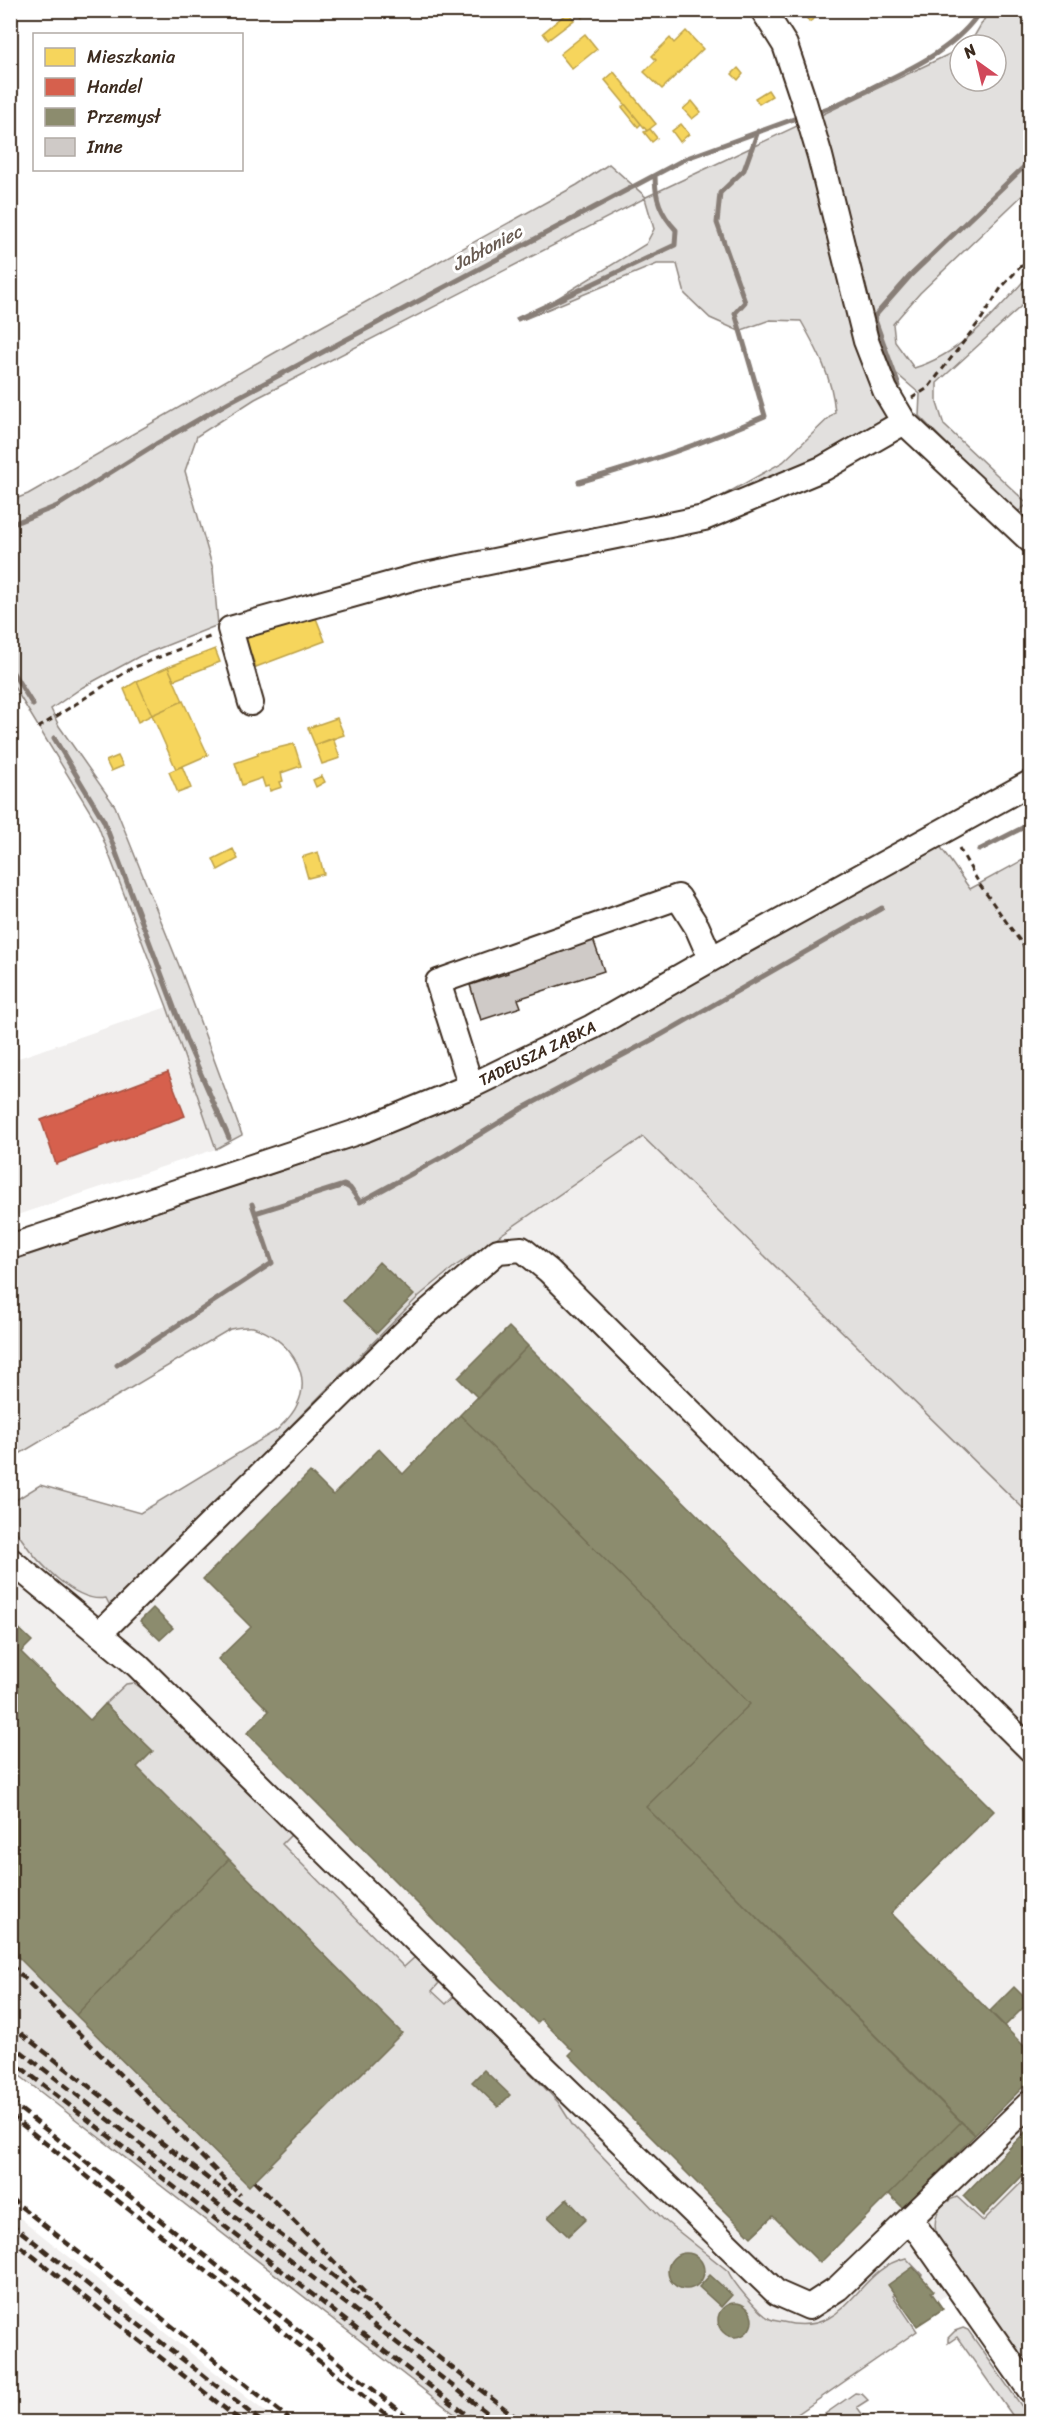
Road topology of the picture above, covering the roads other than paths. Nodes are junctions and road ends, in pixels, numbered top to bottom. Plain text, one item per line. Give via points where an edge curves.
1 (763, 10) edge
2 (899, 415) junction
3 (1030, 540) edge
4 (251, 703) dead end
5 (1030, 783) edge
6 (711, 959) junction
7 (471, 1086) junction
8 (10, 1247) edge
9 (10, 1560) edge
10 (99, 1635) junction
11 (1030, 1749) edge
12 (1030, 2103) edge
13 (910, 2219) junction
14 (1030, 2390) edge

1 - 2 street via 784,45 804,102 866,341
2 - 3 street
2 - 4 street via 824,468 704,518 416,577 230,629
5 - 6 street, TADEUSZA ZĄBKA
6 - 7 street, TADEUSZA ZĄBKA via 592,1027
6 - 7 street via 678,897 438,982
7 - 8 street, TADEUSZA ZĄBKA via 366,1129
9 - 10 street
10 - 11 street via 411,1326 498,1251 522,1249 566,1288
10 - 13 street via 137,1665 777,2293 809,2307 838,2288
12 - 13 street
13 - 14 street

